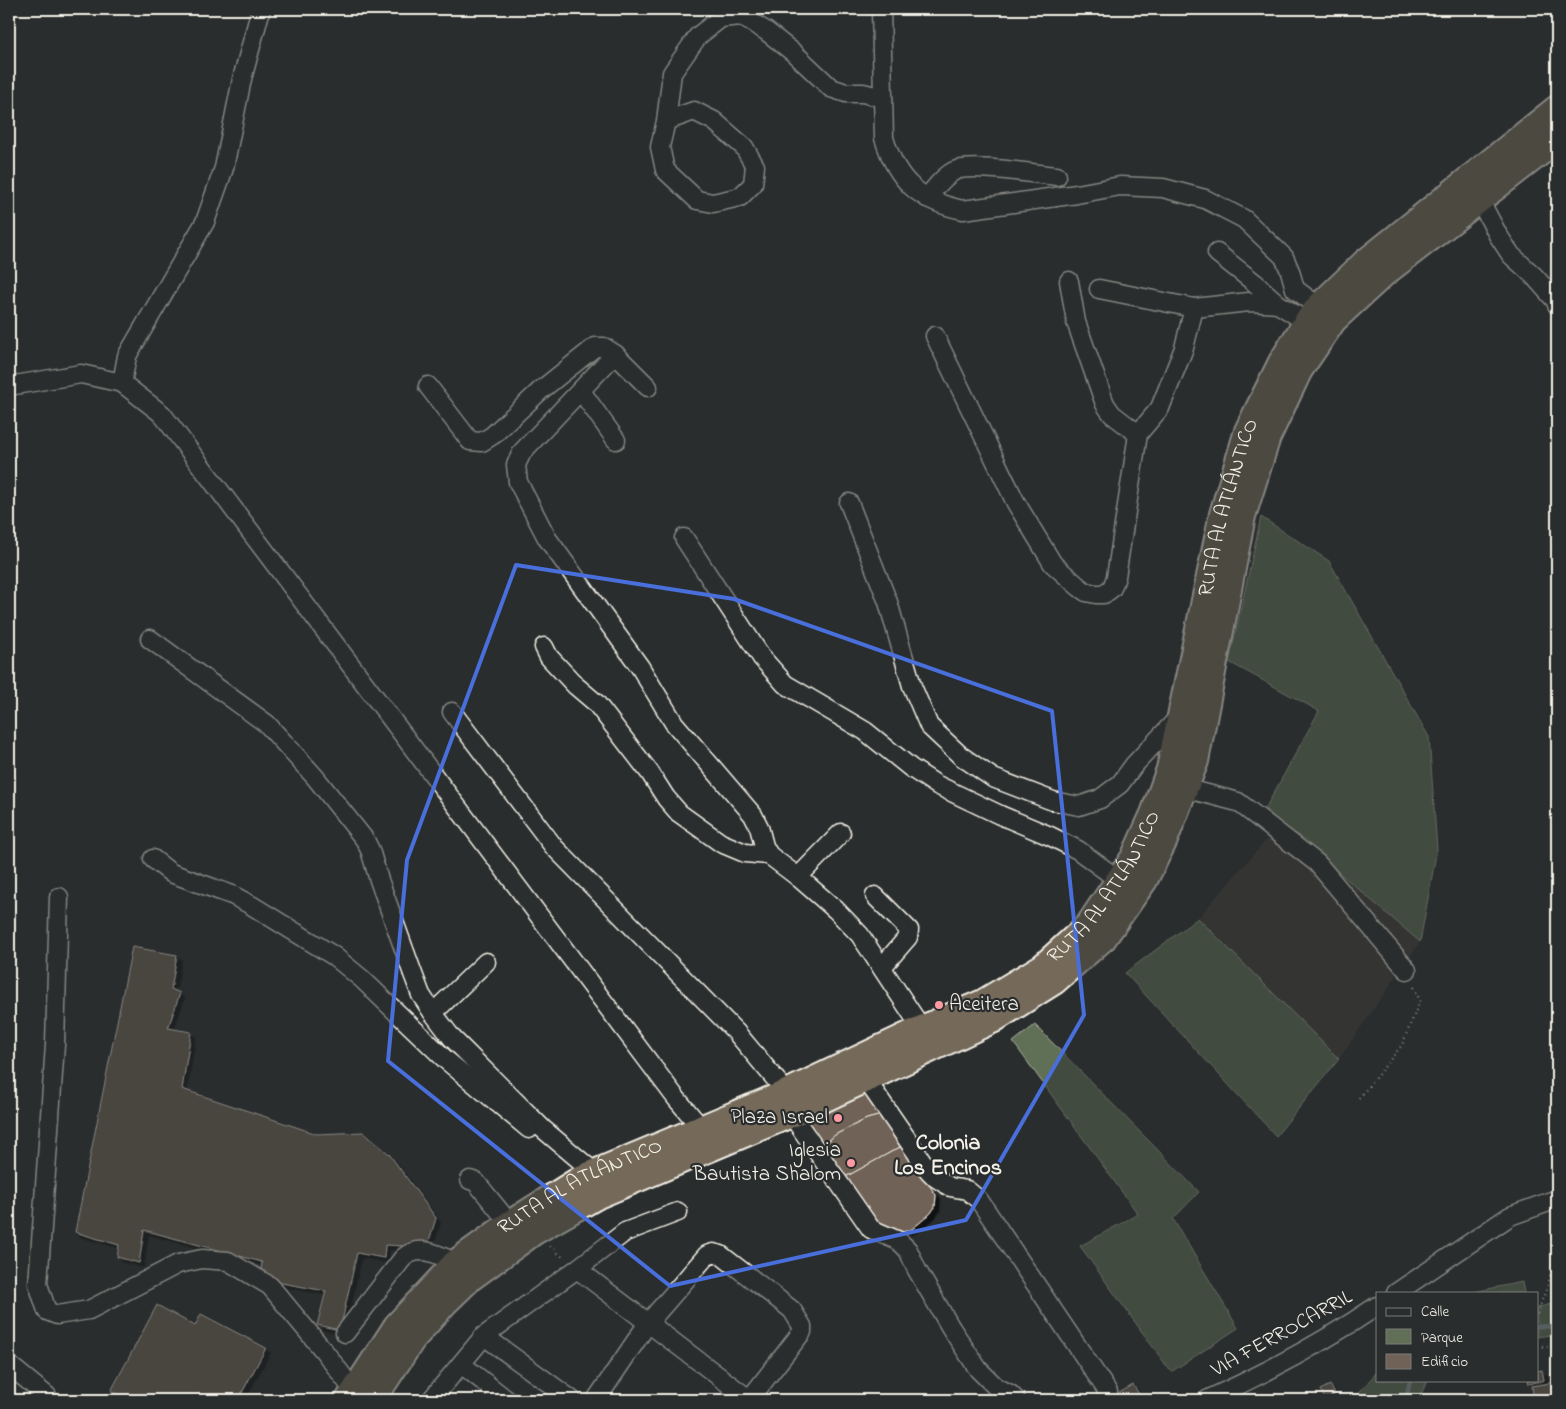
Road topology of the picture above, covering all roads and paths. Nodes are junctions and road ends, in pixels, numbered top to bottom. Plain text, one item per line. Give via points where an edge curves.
1 (261, 9) edge
2 (881, 9) edge
3 (883, 98) junction
4 (1557, 109) edge
5 (666, 121) junction
6 (1557, 139) edge
7 (1057, 176) dead end
8 (927, 198) junction
9 (1479, 199) junction
10 (1217, 254) dead end
11 (1070, 281) dead end
12 (1099, 289) dead end
13 (1278, 304) junction
14 (1557, 305) edge
15 (1194, 308) junction
16 (1313, 314) junction
17 (935, 336) dead end
18 (615, 354) junction
19 (122, 384) junction
20 (9, 386) edge
21 (428, 386) dead end
22 (648, 387) dead end
23 (582, 391) junction
24 (1138, 434) junction
25 (616, 440) dead end
26 (849, 503) dead end
27 (684, 538) dead end
28 (150, 639) dead end
29 (544, 646) dead end
30 (452, 712) dead end
31 (1183, 713) junction
32 (1184, 788) junction
33 (841, 833) dead end
34 (769, 854) junction
35 (153, 859) dead end
36 (798, 877) junction
37 (1120, 881) junction
38 (875, 896) dead end
39 (59, 897) dead end
40 (486, 962) dead end
41 (882, 968) junction
42 (1406, 970) joint
43 (433, 1013) junction
44 (922, 1029) junction
45 (865, 1078) junction
46 (1358, 1098) dead end
47 (789, 1104) junction
48 (702, 1129) junction
49 (589, 1175) junction
50 (470, 1180) dead end
51 (1556, 1207) edge
52 (678, 1212) dead end
53 (522, 1228) junction
54 (456, 1263) junction
55 (577, 1270) junction
56 (1397, 1292) edge
57 (1376, 1307) edge
58 (1538, 1310) edge
59 (648, 1324) junction
60 (345, 1333) dead end
61 (484, 1336) junction
62 (1538, 1346) edge
63 (1557, 1347) edge
64 (461, 1364) junction
65 (9, 1365) edge
66 (1108, 1392) dead end
67 (358, 1397) edge
68 (49, 1400) edge
69 (432, 1400) edge
70 (507, 1400) edge
71 (572, 1400) edge
72 (596, 1400) edge
73 (749, 1400) edge
74 (1016, 1400) edge
75 (1207, 1400) edge

1 - 19 street via 242,79 224,168 205,222 128,356
2 - 3 street
3 - 5 street via 831,88 766,31 741,16 721,18 698,36 672,72
3 - 8 street via 884,138 890,156 905,180
4 - 16 highway, RUTA AL ATLÁNTICO via 1365,263
5 - 5 street via 660,147 665,170 697,200 713,204 740,197 753,184 755,166 744,147 714,120 694,111
6 - 9 highway, RUTA AL ATLÁNTICO
7 - 8 street via 974,168 955,170
8 - 16 street via 962,210 1120,186 1163,188 1205,199 1244,219 1284,258 1295,289
9 - 14 street via 1511,255 1534,276
9 - 32 highway, RUTA AL ATLÁNTICO via 1384,273 1332,320 1299,370 1267,437 1242,516 1195,761
10 - 13 street
11 - 24 street via 1076,322 1105,404 1112,414
12 - 15 street
13 - 15 street via 1249,302
13 - 16 street
15 - 24 street via 1184,348 1160,408
16 - 31 highway, RUTA AL ATLÁNTICO via 1282,362 1248,431 1223,514
17 - 24 street via 1016,503 1053,564 1086,592 1104,594 1112,588 1116,577
18 - 21 street via 604,347 596,347 482,442 470,441
18 - 22 street
18 - 23 street
19 - 20 street via 81,374
19 - 48 street via 162,414
23 - 25 street
23 - 34 street via 522,452 516,465 518,482 547,538 640,667 674,723 753,815
26 - 31 street via 888,602 912,686 928,726 961,756 993,778 1053,801 1079,806 1100,799 1120,784
27 - 37 street via 762,658 786,684 865,732 937,786 1078,850
28 - 43 street via 268,724 365,840 421,995
29 - 34 street via 549,657 596,702 679,813 721,842 745,853
30 - 47 street via 554,847 736,1032
31 - 37 highway, RUTA AL ATLÁNTICO via 1170,770 1154,814
32 - 42 street via 1238,802 1317,862
32 - 45 highway, RUTA AL ATLÁNTICO via 1144,880 1103,938 1054,981 992,1020
33 - 36 street
34 - 36 street
35 - 49 street via 171,873 252,905 334,956 446,1060 535,1135
36 - 41 street via 860,935
37 - 44 highway, RUTA AL ATLÁNTICO via 1089,925 1043,967 983,1003
38 - 41 street via 908,930 908,937
39 - 67 street via 55,1045 38,1284 47,1311 57,1315 89,1310 178,1264 202,1258 228,1261 270,1286
40 - 43 street
41 - 44 street
42 - 46 path via 1420,1001 1402,1045
43 - 49 street via 452,1038
44 - 47 highway, RUTA AL ATLÁNTICO
45 - 47 highway, RUTA AL ATLÁNTICO
45 - 66 street via 929,1171 950,1186 967,1190 979,1200
47 - 48 highway, RUTA AL ATLÁNTICO
47 - 53 highway, RUTA AL ATLÁNTICO
47 - 74 street via 871,1229 899,1241 908,1250 978,1369 996,1387
48 - 49 highway, RUTA AL ATLÁNTICO
49 - 53 highway, RUTA AL ATLÁNTICO
50 - 53 street via 476,1182
51 - 56 street via 1510,1216
51 - 58 path via 1556,1250
52 - 55 street via 625,1232
53 - 54 highway, RUTA AL ATLÁNTICO
53 - 55 path
53 - 67 highway, RUTA AL ATLÁNTICO via 444,1303
54 - 60 street via 424,1250 408,1254
54 - 67 highway, RUTA AL ATLÁNTICO via 397,1326
55 - 59 street
55 - 61 street
57 - 75 street, VIA FERROCARRIL via 1245,1383
59 - 72 street
59 - 73 street
59 - 73 street via 707,1255 721,1255 792,1310 802,1326 802,1332
61 - 64 street
61 - 71 street
62 - 63 path
64 - 69 street
64 - 70 street
65 - 68 street

